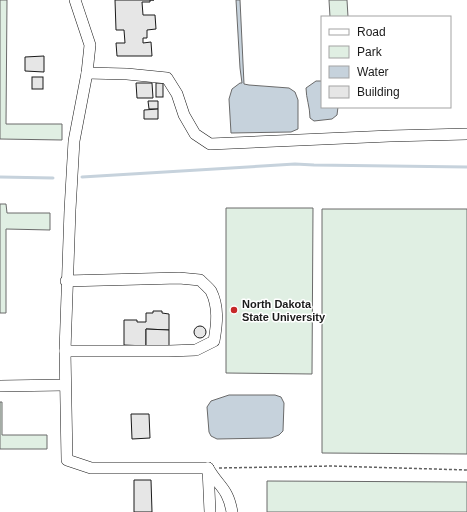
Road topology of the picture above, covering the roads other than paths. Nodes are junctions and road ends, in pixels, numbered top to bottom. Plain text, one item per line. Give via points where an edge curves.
1 (75, 0) edge
2 (87, 73) junction
3 (467, 134) edge
4 (66, 281) junction
5 (65, 351) junction
6 (65, 385) junction
7 (0, 386) edge
8 (208, 468) junction
9 (210, 512) edge
10 (232, 512) edge

1 - 2 street via 90,46
2 - 3 street via 167,78 195,134 210,144
2 - 4 street via 74,141
4 - 5 street
4 - 5 street via 179,278 200,280 210,290 216,308 217,325 214,341 196,350
5 - 6 street
6 - 7 street
6 - 8 street via 67,460 91,468
8 - 9 street
8 - 10 street via 225,490

